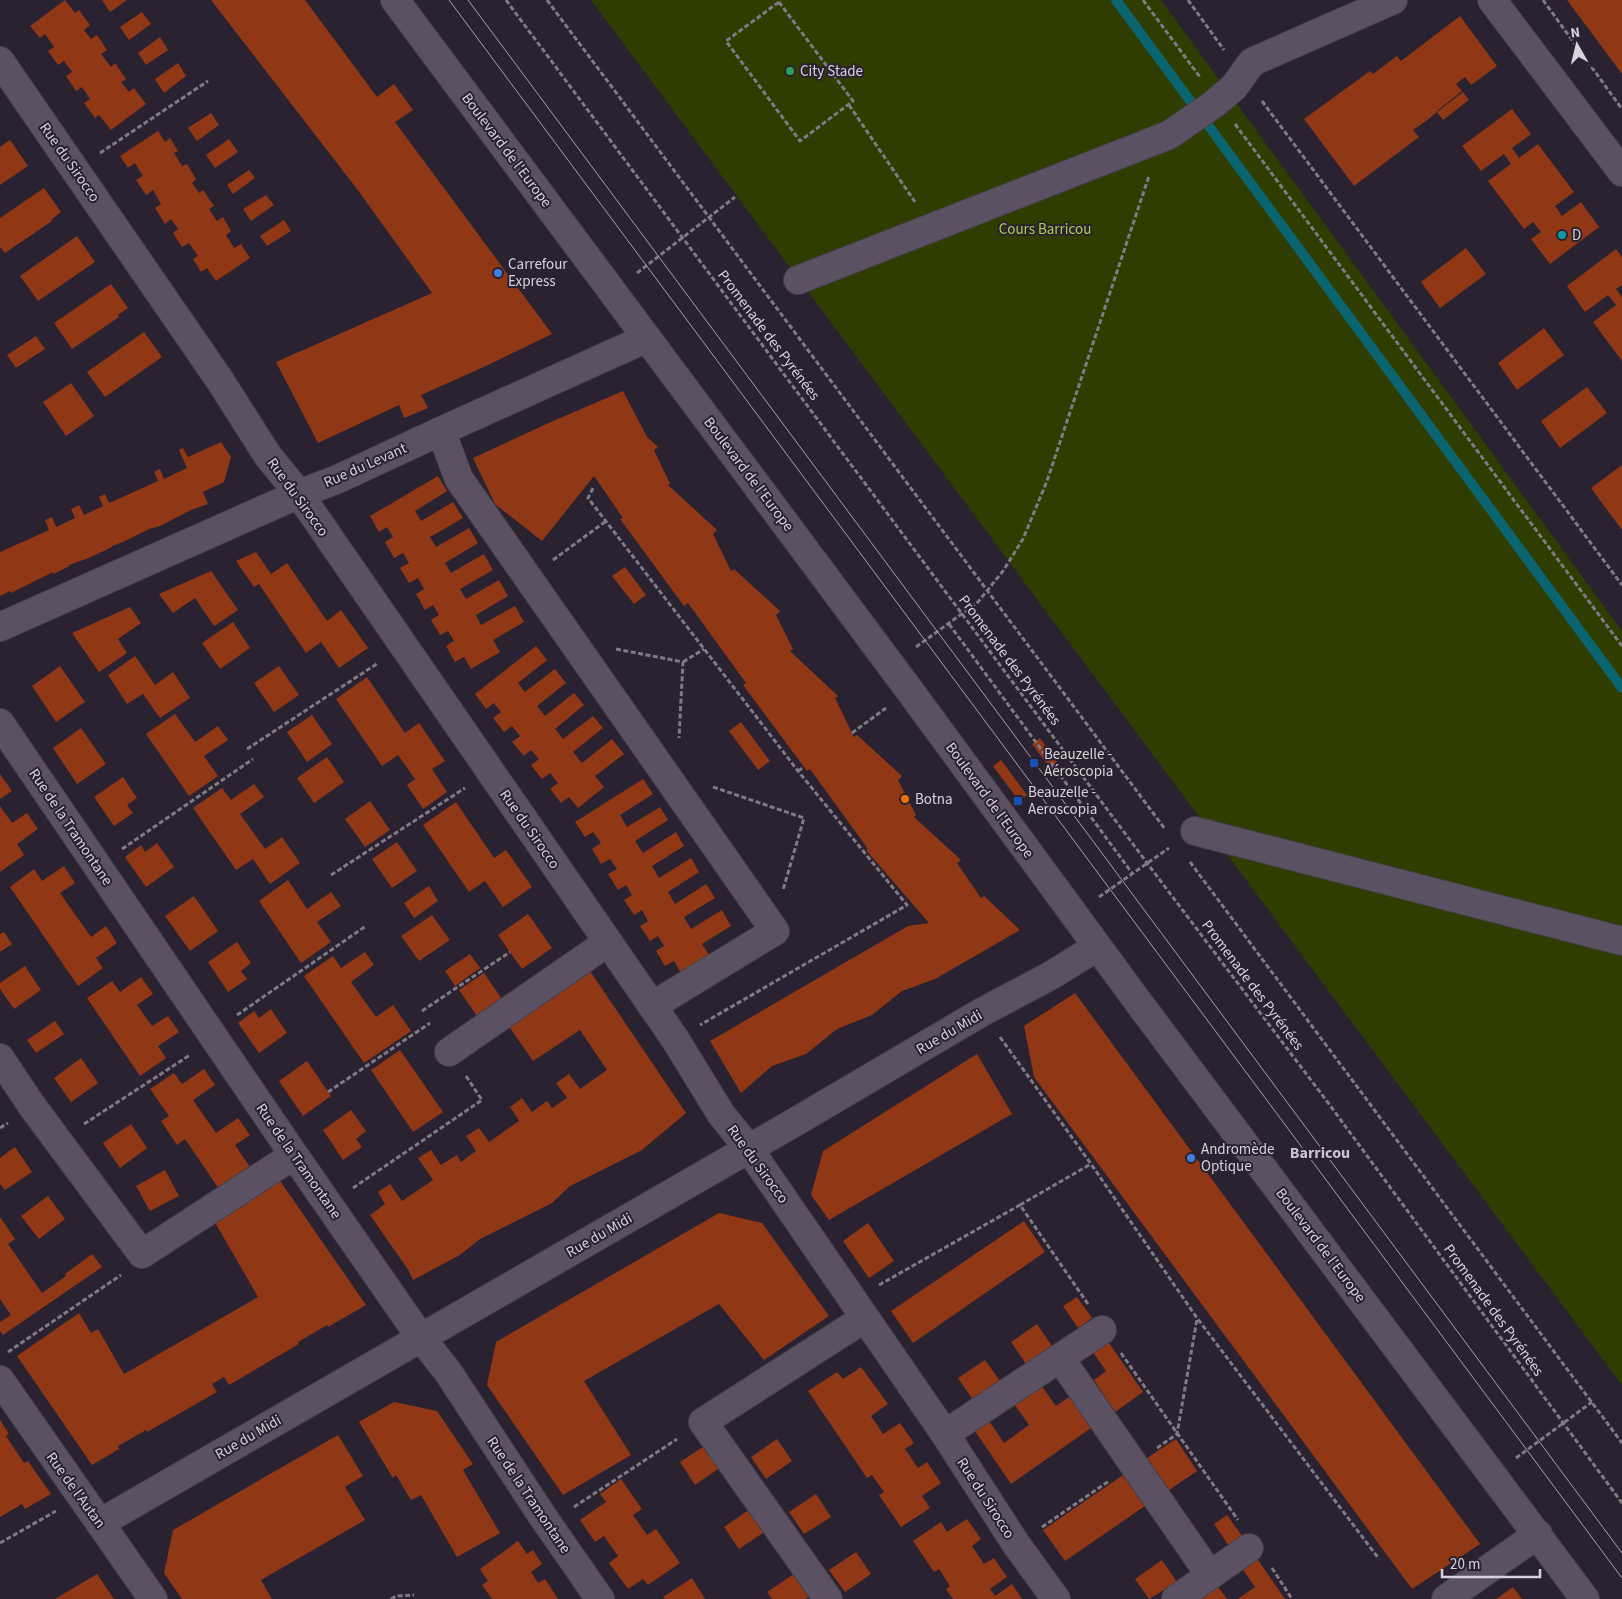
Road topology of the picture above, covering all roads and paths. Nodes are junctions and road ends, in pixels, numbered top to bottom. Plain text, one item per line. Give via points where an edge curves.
1 (395, 0) edge
2 (506, 0) edge
3 (547, 0) edge
4 (1143, 0) edge
5 (1188, 0) edge
6 (1393, 0) edge
7 (1492, 0) edge
8 (1543, 0) edge
9 (0, 61) edge
10 (1243, 75) junction
11 (208, 81) dead end
12 (1216, 102) junction
13 (849, 105) junction
14 (1622, 109) edge
15 (1169, 135) junction
16 (75, 170) junction
17 (1622, 172) edge
18 (735, 197) dead end
19 (709, 218) junction
20 (933, 228) junction
21 (683, 238) junction
22 (636, 274) dead end
23 (798, 280) dead end
24 (647, 338) junction
25 (441, 430) junction
26 (593, 488) dead end
27 (299, 494) junction
28 (606, 522) junction
29 (528, 579) junction
30 (1622, 585) edge
31 (987, 591) junction
32 (962, 614) junction
33 (949, 624) junction
34 (0, 627) edge
35 (403, 645) junction
36 (1622, 646) edge
37 (577, 647) junction
38 (915, 648) dead end
39 (704, 649) junction
40 (683, 662) junction
41 (910, 691) junction
42 (0, 723) edge
43 (852, 733) dead end
44 (679, 746) dead end
45 (247, 749) dead end
46 (253, 759) dead end
47 (804, 767) dead end
48 (489, 770) junction
49 (798, 771) junction
50 (705, 784) dead end
51 (1182, 833) joint
52 (120, 850) dead end
53 (1164, 852) dead end
54 (1188, 860) dead end
55 (1146, 863) junction
56 (1132, 874) junction
57 (331, 875) dead end
58 (1092, 890) dead end
59 (768, 921) junction
60 (366, 926) dead end
61 (1622, 940) edge
62 (608, 942) junction
63 (1097, 947) junction
64 (510, 952) dead end
65 (652, 1006) junction
66 (244, 1010) dead end
67 (422, 1012) dead end
68 (982, 1012) junction
69 (430, 1023) dead end
70 (216, 1038) junction
71 (675, 1039) junction
72 (450, 1052) joint
73 (0, 1058) edge
74 (328, 1092) dead end
75 (59, 1140) junction
76 (748, 1149) junction
77 (294, 1155) junction
78 (1091, 1164) junction
79 (347, 1192) dead end
80 (1020, 1205) junction
81 (142, 1254) junction
82 (871, 1290) dead end
83 (866, 1318) junction
84 (1104, 1329) junction
85 (422, 1338) junction
86 (8, 1352) dead end
87 (1060, 1358) junction
88 (0, 1380) edge
89 (1592, 1402) junction
90 (703, 1422) junction
91 (1563, 1424) junction
92 (945, 1434) junction
93 (1622, 1442) edge
94 (1493, 1474) junction
95 (1622, 1503) edge
96 (569, 1510) dead end
97 (56, 1511) dead end
98 (1239, 1521) dead end
99 (100, 1522) junction
100 (1538, 1534) junction
101 (0, 1543) edge
102 (1249, 1548) dead end
103 (1379, 1559) dead end
104 (1272, 1568) dead end
105 (1210, 1575) junction
106 (414, 1595) dead end
107 (153, 1599) edge
108 (391, 1599) edge
109 (600, 1599) edge
110 (828, 1599) edge
111 (1056, 1599) edge
112 (1176, 1599) edge
113 (1292, 1599) edge
114 (1446, 1599) edge
115 (1585, 1599) edge

1 - 24 street, Boulevard de l'Europe
2 - 21 path, Promenade des Pyrénées
3 - 19 path
4 - 12 path
5 - 10 path
6 - 10 street via 1252,62
7 - 17 street
8 - 14 path
9 - 16 street, Rue du Sirocco
10 - 12 street via 1234,88
10 - 30 path
11 - 16 path
12 - 15 street
12 - 36 path
13 - 13 path via 800,141 726,41 779,2 853,100
13 - 20 path
15 - 20 street
15 - 31 path via 1141,199 1047,481 1023,539
16 - 27 street, Rue du Sirocco via 215,372 268,456
18 - 19 path
19 - 21 path
19 - 31 path
20 - 23 street
21 - 22 path
21 - 32 path, Promenade des Pyrénées
24 - 25 street, Rue du Levant
24 - 41 street, Boulevard de l'Europe
25 - 27 street, Rue du Levant
25 - 29 street via 459,479
26 - 28 path via 588,498
27 - 34 street, Rue du Levant
27 - 35 street, Rue du Sirocco
28 - 29 path
28 - 39 path
29 - 37 street
31 - 32 path
31 - 51 path
32 - 33 path
32 - 55 path, Promenade des Pyrénées
33 - 38 path
33 - 56 path
35 - 45 path
35 - 48 street, Rue du Sirocco
37 - 40 path via 584,642
37 - 59 street
39 - 40 path
39 - 49 path
40 - 44 path
41 - 43 path
41 - 63 street, Boulevard de l'Europe
42 - 70 street, Rue de la Tramontane
46 - 52 path
47 - 49 path
48 - 57 path
48 - 62 street, Rue du Sirocco
49 - 71 path via 906,905
50 - 59 path via 804,818 775,915
51 - 61 street
53 - 55 path
54 - 89 path
55 - 56 path
55 - 91 path, Promenade des Pyrénées via 1329,1104
56 - 58 path via 1098,897
59 - 65 street via 775,931
60 - 66 path
62 - 65 street, Rue du Sirocco
62 - 72 street
63 - 68 street, Rue du Midi
63 - 94 street, Boulevard de l'Europe
64 - 67 path
65 - 71 street, Rue du Sirocco
68 - 76 street, Rue du Midi
68 - 78 path
69 - 74 path
70 - 75 path
70 - 77 street, Rue de la Tramontane
71 - 76 street, Rue du Sirocco via 721,1114
72 - 79 path via 482,1100
73 - 75 street
75 - 81 street
76 - 83 street, Rue du Sirocco
76 - 85 street, Rue du Midi
77 - 81 street
77 - 85 street, Rue de la Tramontane
78 - 80 path
78 - 103 path via 1197,1318
80 - 82 path
80 - 84 path
81 - 86 path via 135,1266
83 - 90 street
83 - 92 street, Rue du Sirocco
84 - 87 street
84 - 98 path
85 - 99 street, Rue du Midi
85 - 109 street, Rue de la Tramontane
87 - 92 street
87 - 105 street
88 - 99 street, Rue de l'Autan
89 - 91 path
89 - 93 path
90 - 96 path
90 - 110 street
91 - 94 path
91 - 95 path, Promenade des Pyrénées
92 - 111 street, Rue du Sirocco
94 - 100 street, Boulevard de l'Europe
97 - 101 path
99 - 107 street, Rue de l'Autan
100 - 114 street
100 - 115 street, Boulevard de l'Europe
102 - 105 street
104 - 113 path
105 - 112 street
106 - 108 path

